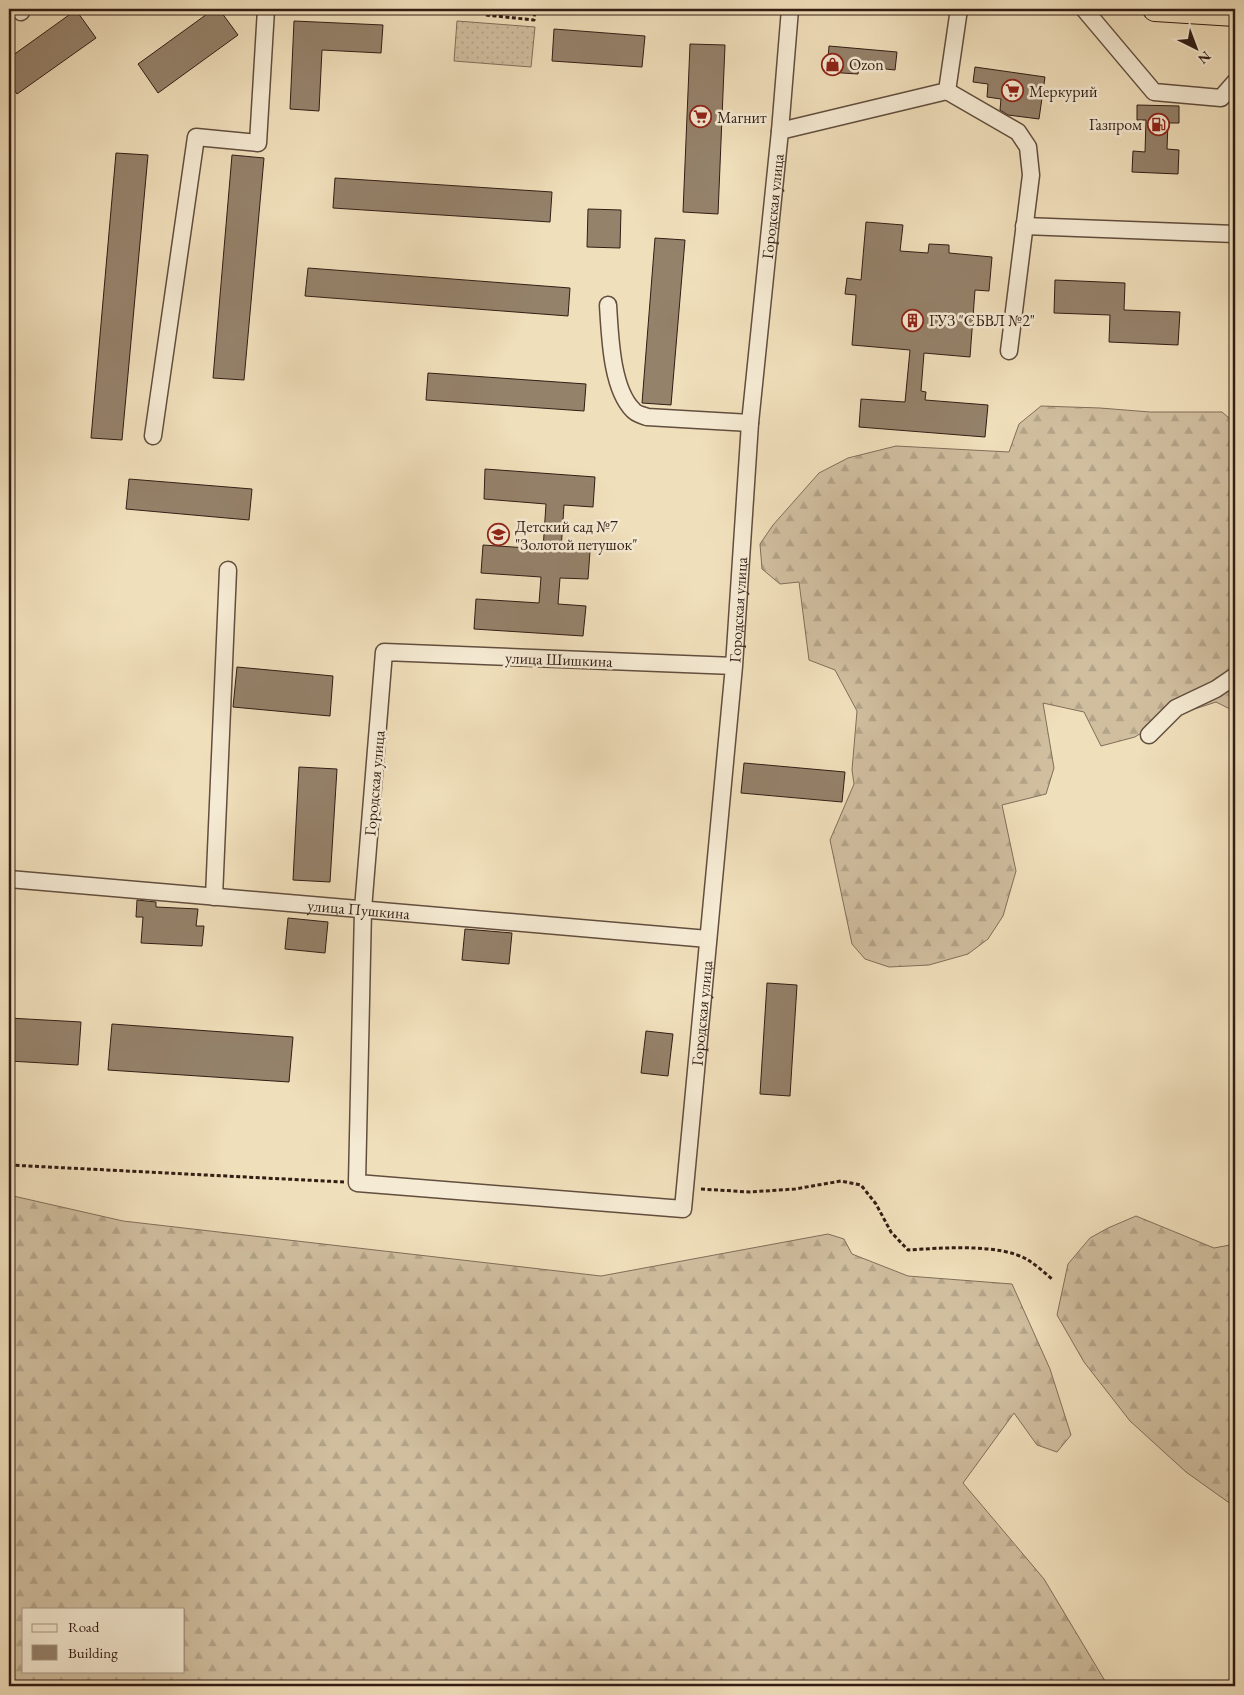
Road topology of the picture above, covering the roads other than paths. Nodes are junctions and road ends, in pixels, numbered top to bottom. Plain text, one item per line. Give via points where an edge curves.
1 (266, 9) edge
2 (790, 9) edge
3 (959, 9) edge
4 (1084, 9) edge
5 (1155, 9) edge
6 (1235, 14) edge
7 (1235, 82) edge
8 (946, 91) junction
9 (780, 131) junction
10 (1024, 226) junction
11 (1235, 234) edge
12 (608, 305) dead end
13 (1009, 351) dead end
14 (750, 423) junction
15 (153, 436) dead end
16 (228, 570) dead end
17 (384, 652) joint
18 (734, 666) junction
19 (1235, 676) edge
20 (1149, 735) dead end
21 (9, 879) edge
22 (214, 897) junction
23 (364, 909) junction
24 (708, 939) junction

1 - 15 street via 258,143 196,137
2 - 9 street, Городская улица
3 - 8 street
4 - 7 street via 1154,92 1221,98
5 - 6 highway
8 - 9 street
8 - 10 street via 1018,132 1028,147 1031,175
9 - 14 street, Городская улица
10 - 11 street
10 - 13 street
12 - 14 street via 611,351 621,390 634,412 647,417
14 - 18 street, Городская улица
16 - 22 street
17 - 18 street, улица Шишкина
17 - 23 street, Городская улица
18 - 24 street, Городская улица
19 - 20 street via 1176,708
21 - 22 street, улица Пушкина
22 - 23 street, улица Пушкина
23 - 24 street, улица Пушкина
23 - 24 street, Городская улица via 357,1183 683,1209

